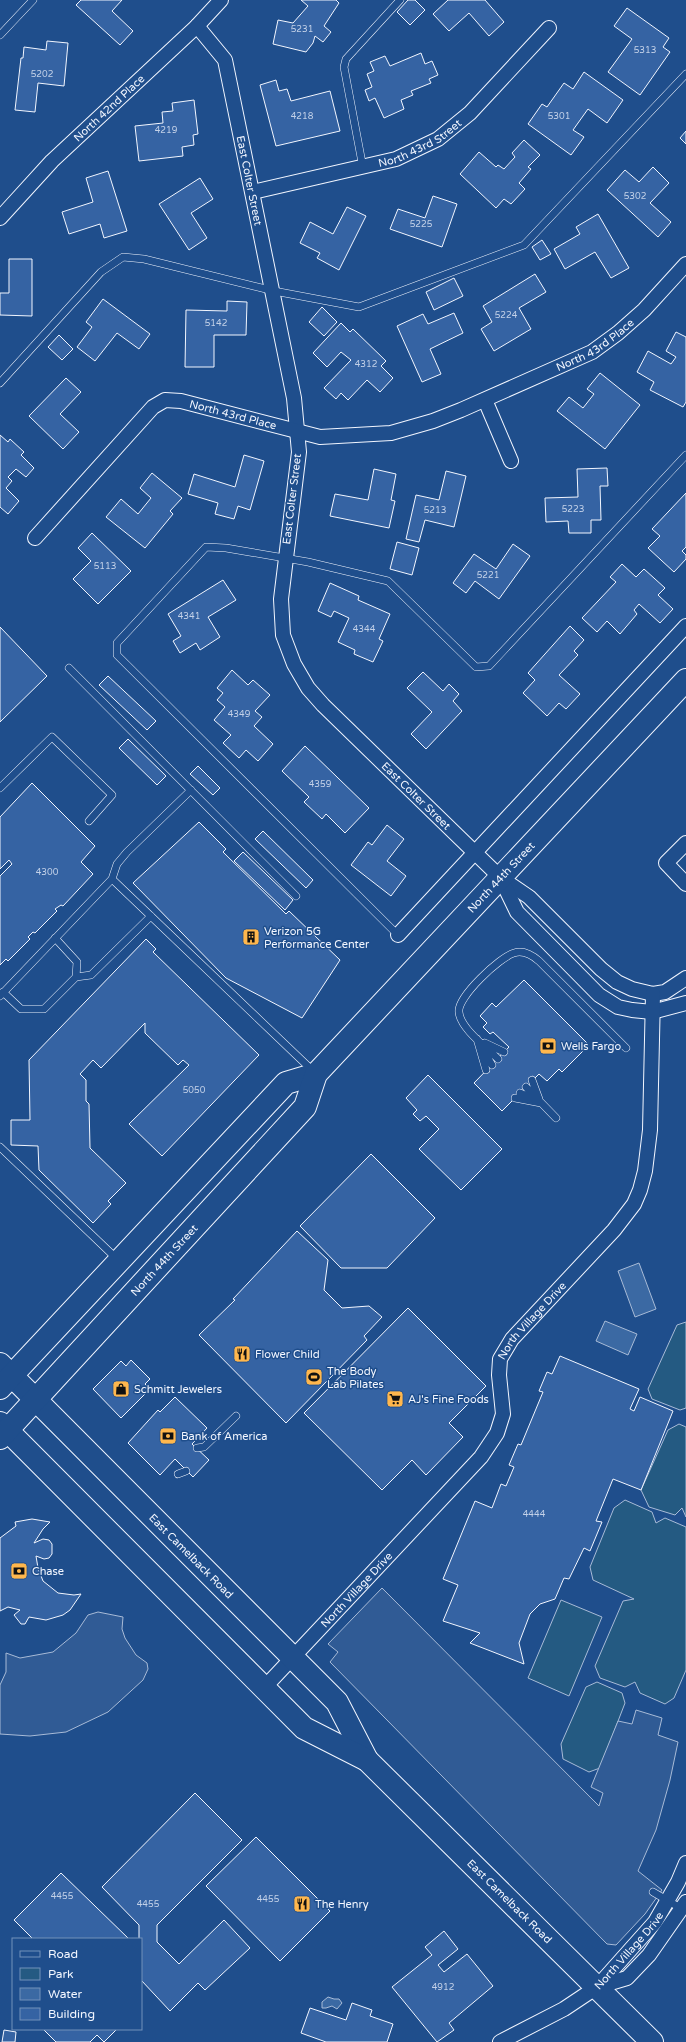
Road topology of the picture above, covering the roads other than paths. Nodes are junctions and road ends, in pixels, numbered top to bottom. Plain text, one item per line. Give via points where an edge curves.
1 (33, 0) edge
2 (222, 0) edge
3 (400, 0) edge
4 (197, 26) junction
5 (549, 28) dead end
6 (0, 35) edge
7 (686, 74) edge
8 (363, 168) junction
9 (253, 192) junction
10 (0, 218) edge
11 (686, 264) edge
12 (274, 292) junction
13 (0, 383) edge
14 (485, 400) junction
15 (297, 430) junction
16 (686, 456) edge
17 (511, 461) dead end
18 (35, 538) dead end
19 (285, 559) junction
20 (686, 626) edge
21 (69, 668) dead end
22 (686, 680) edge
23 (0, 788) edge
24 (191, 790) junction
25 (89, 821) dead end
26 (686, 843) edge
27 (474, 853) junction
28 (501, 878) junction
29 (112, 879) junction
30 (686, 884) edge
31 (296, 896) dead end
32 (151, 916) junction
33 (398, 935) joint
34 (55, 938) junction
35 (76, 977) junction
36 (686, 978) edge
37 (2, 994) edge
38 (653, 994) junction
39 (686, 1003) edge
40 (652, 1012) junction
41 (477, 1039) junction
42 (626, 1048) dead end
43 (504, 1052) dead end
44 (498, 1059) dead end
45 (492, 1065) dead end
46 (486, 1070) dead end
47 (316, 1074) junction
48 (532, 1080) dead end
49 (526, 1087) dead end
50 (520, 1092) dead end
51 (515, 1098) dead end
52 (541, 1103) junction
53 (556, 1118) dead end
54 (0, 1147) edge
55 (119, 1261) junction
56 (4, 1376) edge
57 (36, 1400) junction
58 (236, 1416) dead end
59 (2, 1431) edge
60 (204, 1447) junction
61 (196, 1448) dead end
62 (203, 1455) dead end
63 (186, 1471) dead end
64 (178, 1474) dead end
65 (294, 1658) junction
66 (264, 1688) junction
67 (367, 1760) junction
68 (686, 1864) edge
69 (653, 1892) dead end
70 (668, 1902) junction
71 (684, 1906) edge
72 (597, 1987) junction
73 (500, 2042) edge
74 (652, 2042) edge

1 - 6 lane
2 - 4 street, North 42nd Place
3 - 8 lane via 346,59 344,67
4 - 9 street, East Colter Street via 225,60
4 - 10 street, North 42nd Place via 52,161
5 - 8 street, North 43rd Street via 457,125 417,151
7 - 12 lane via 524,245 360,307
8 - 9 street, North 43rd Street
9 - 12 street, East Colter Street
11 - 14 street, North 43rd Place via 644,310 592,352
12 - 13 lane via 144,259 123,257 102,272
12 - 15 street, East Colter Street via 294,398
14 - 15 street, North 43rd Place via 433,421 391,433 320,436
14 - 17 street
15 - 18 street, North 43rd Place via 181,401 165,400 153,407
15 - 19 street, East Colter Street via 299,452
16 - 19 lane via 489,666 476,667 388,580
19 - 27 street, East Colter Street via 280,599 282,635 308,688
19 - 33 lane via 206,546 117,643 117,655
20 - 27 street
21 - 24 lane
22 - 28 main road, North 44th Street
23 - 25 lane via 52,736 112,795
24 - 29 lane via 127,852 118,864
24 - 31 lane
26 - 30 street via 666,863
27 - 28 street, East Colter Street
27 - 33 street
28 - 38 street, East Colter Street via 529,897 617,982 632,990
28 - 40 street, East Colter Street via 518,912 599,995 618,1007
28 - 47 main road, North 44th Street
29 - 32 lane
29 - 34 lane
32 - 35 lane via 91,976
32 - 47 lane
34 - 35 lane via 77,962
34 - 37 lane
35 - 37 lane via 44,1009 21,1009
36 - 38 street via 665,992
38 - 40 street, North Village Drive
39 - 40 street
40 - 65 street, North Village Drive via 650,1130 645,1171 634,1204 614,1230 512,1339 500,1359 502,1414 497,1433 481,1457
41 - 42 lane via 462,1023 458,1011 471,988 505,956 516,952 531,954
41 - 43 lane
41 - 44 lane
41 - 45 lane
41 - 46 lane
47 - 55 main road, North 44th Street via 286,1083
47 - 57 main road, North 44th Street via 305,1107
48 - 52 lane
49 - 52 lane
50 - 52 lane
51 - 52 lane
52 - 53 lane
54 - 55 lane
55 - 56 main road, North 44th Street
56 - 57 main road, East Camelback Road
57 - 59 main road, North 44th Street
57 - 65 main road, East Camelback Road
58 - 60 lane
59 - 66 main road, East Camelback Road
60 - 61 lane
60 - 62 lane
63 - 64 lane
65 - 66 street, North Village Drive
65 - 67 main road, East Camelback Road via 337,1702
66 - 67 main road, East Camelback Road via 304,1728
67 - 72 main road, East Camelback Road
68 - 70 street, North Village Drive
69 - 70 lane
70 - 71 lane
70 - 72 street, North Village Drive via 644,1936
71 - 72 street, North Village Drive via 649,1955 627,1978
72 - 73 street via 564,2009
72 - 74 main road, East Camelback Road

